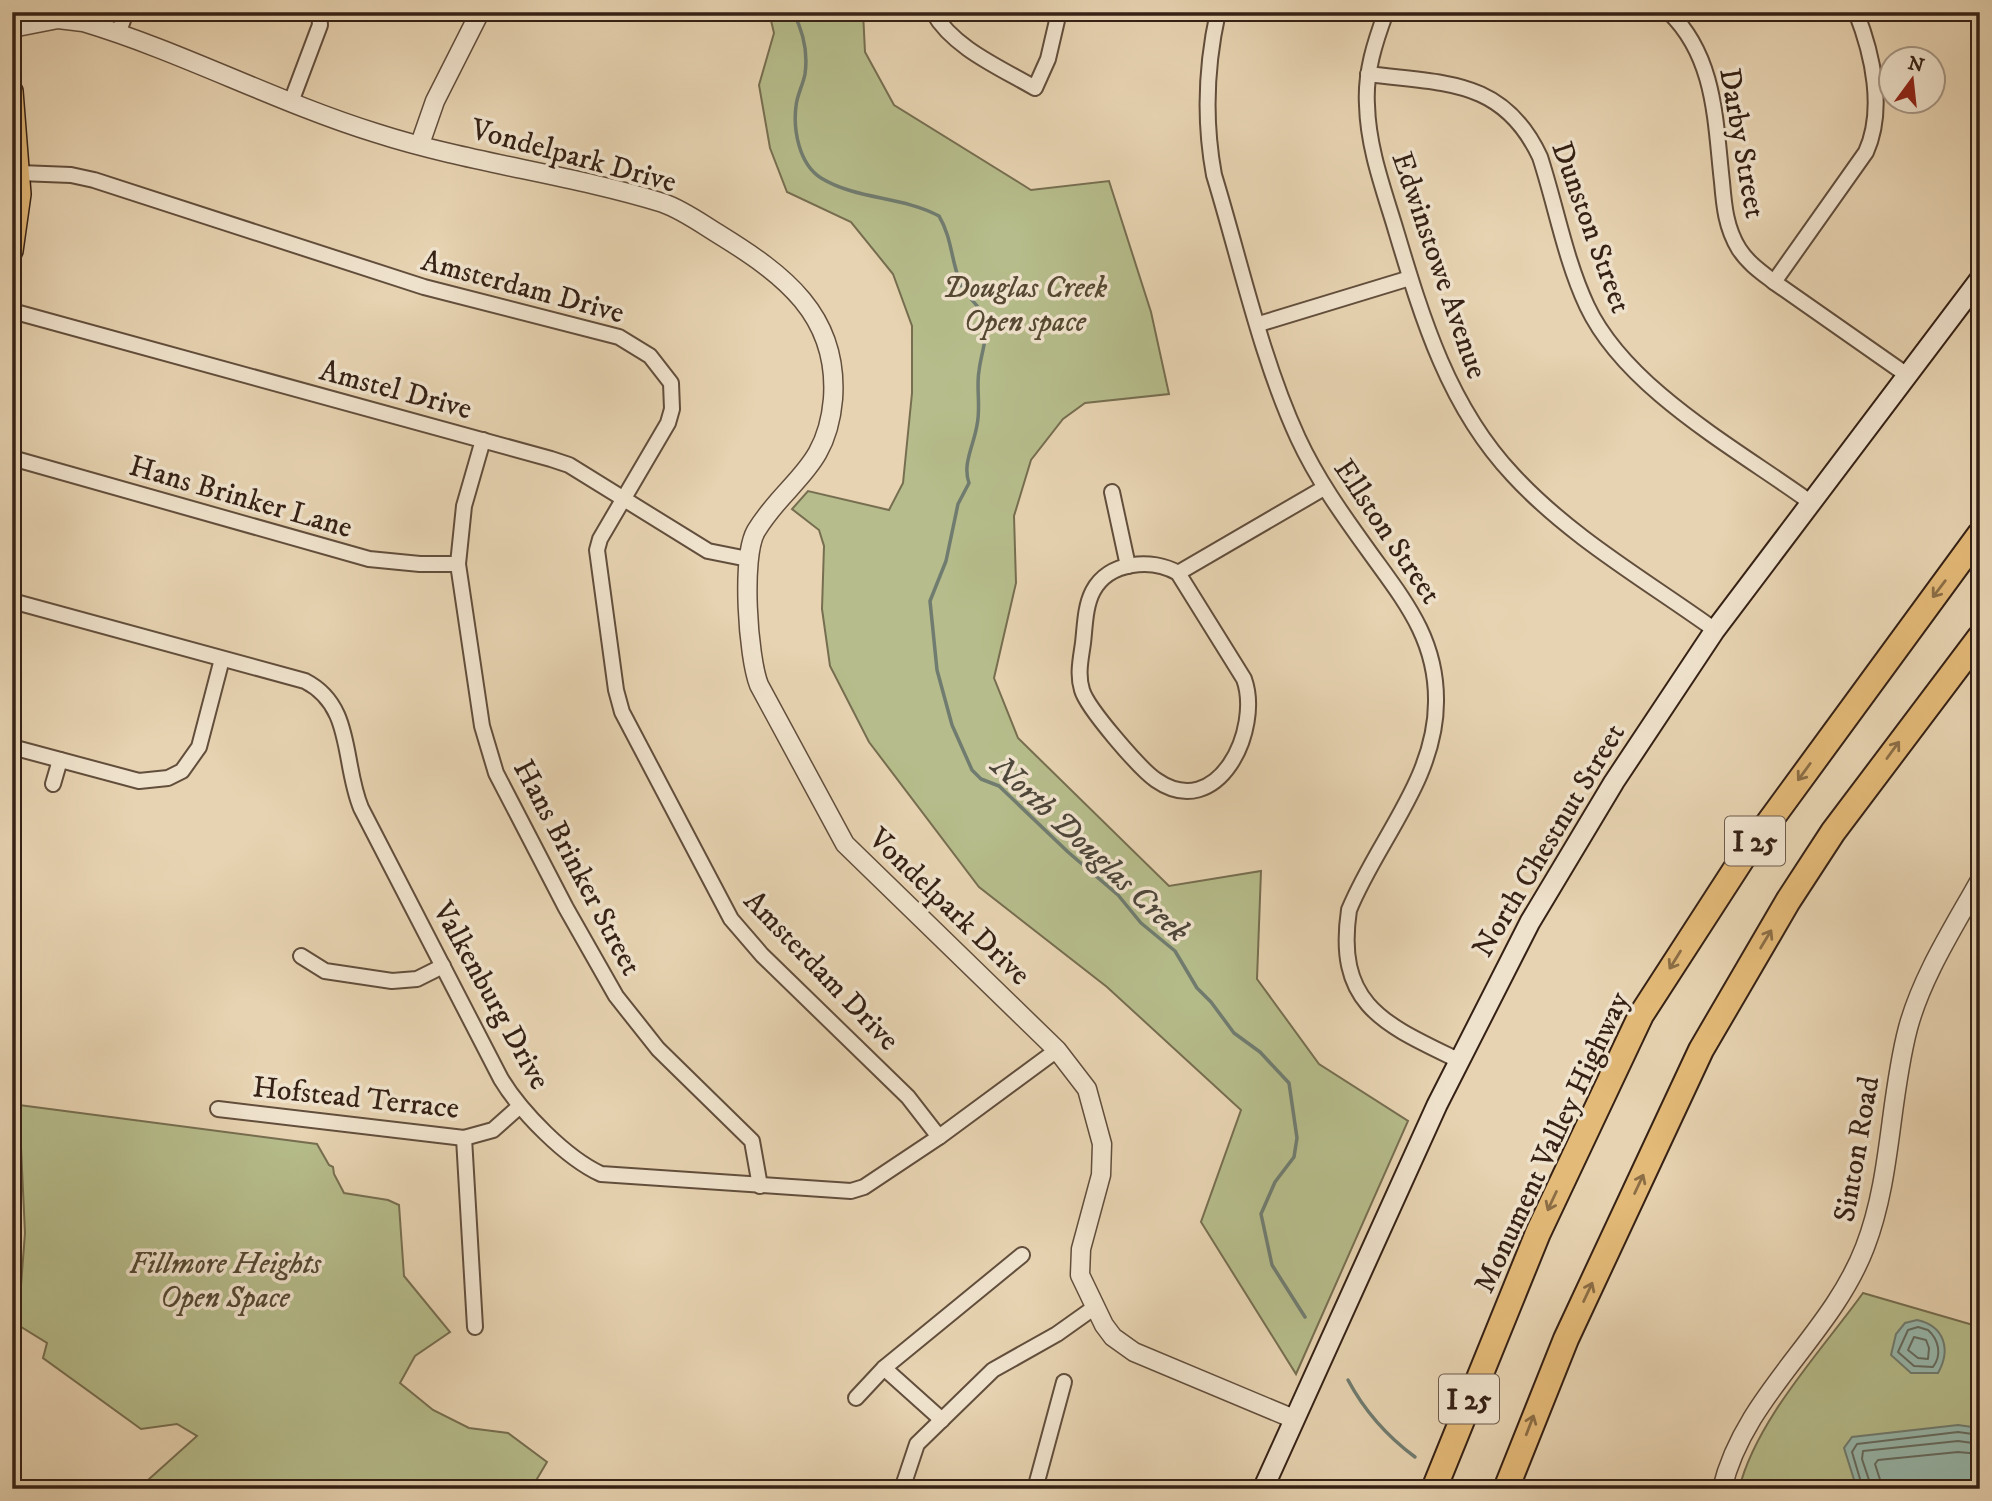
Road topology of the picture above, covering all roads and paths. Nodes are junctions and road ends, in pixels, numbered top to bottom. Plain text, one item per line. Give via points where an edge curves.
1 (126, 12) edge
2 (319, 12) edge
3 (480, 12) edge
4 (933, 12) edge
5 (1059, 12) edge
6 (1218, 12) edge
7 (1386, 12) edge
8 (1669, 12) edge
9 (1856, 12) edge
10 (12, 28) edge
11 (118, 34) junction
12 (1368, 74) junction
13 (12, 91) edge
14 (291, 102) junction
15 (420, 144) junction
16 (20, 173) junction
17 (12, 251) edge
18 (1410, 278) junction
19 (1980, 279) edge
20 (1774, 282) junction
21 (12, 311) edge
22 (1259, 324) junction
23 (1907, 375) junction
24 (484, 440) junction
25 (12, 458) edge
26 (1324, 488) junction
27 (1112, 492) dead end
28 (623, 498) junction
29 (1810, 502) junction
30 (1980, 534) edge
31 (748, 559) junction
32 (458, 564) junction
33 (1128, 566) junction
34 (1178, 573) junction
35 (12, 601) edge
36 (1715, 630) junction
37 (1980, 637) edge
38 (222, 659) junction
39 (12, 747) edge
40 (60, 760) junction
41 (53, 784) dead end
42 (1980, 880) edge
43 (301, 956) dead end
44 (443, 966) junction
45 (1057, 1050) junction
46 (1458, 1060) junction
47 (520, 1106) junction
48 (218, 1108) dead end
49 (939, 1137) junction
50 (464, 1138) junction
51 (760, 1186) junction
52 (1022, 1255) dead end
53 (1095, 1307) junction
54 (475, 1327) dead end
55 (884, 1368) junction
56 (1064, 1382) dead end
57 (856, 1398) dead end
58 (1294, 1419) junction
59 (942, 1420) junction
60 (902, 1489) edge
61 (1035, 1489) edge
62 (1263, 1489) edge
63 (1434, 1489) edge
64 (1506, 1489) edge
65 (1722, 1489) edge

1 - 11 street
2 - 14 street via 320,25
3 - 15 street via 435,100
4 - 5 street via 945,29 972,50 1035,88 1048,59
6 - 22 street, Ellston Street via 1208,82 1209,149
7 - 12 street, Edwinstowe Avenue
8 - 20 street, Darby Street via 1694,42 1711,88 1731,233 1753,266
9 - 20 street via 1874,83 1877,119 1873,136
10 - 11 street, Vondelpark Drive via 71,19
11 - 14 street, Vondelpark Drive
12 - 18 street, Edwinstowe Avenue via 1366,103 1374,160
12 - 29 street, Dunston Street via 1461,86 1481,92 1516,117 1540,157 1587,306 1614,347 1664,398
13 - 16 main road
14 - 15 street, Vondelpark Drive via 377,134
15 - 31 street, Vondelpark Drive via 663,204 763,261 792,287 825,342 833,400 820,449 803,478 756,532
16 - 17 main road
16 - 28 street, Amsterdam Drive via 94,180 411,283 620,337 656,362 671,383 673,396 668,423
18 - 22 street
18 - 36 street, Edwinstowe Avenue via 1440,365 1481,436 1513,475 1570,526
19 - 23 main road, North Chestnut Street
20 - 23 street, Darby Street
21 - 24 street, Amstel Drive
22 - 26 street, Ellston Street via 1275,380
23 - 29 main road, North Chestnut Street
24 - 28 street, Amstel Drive via 569,465
24 - 32 street, Hans Brinker Street via 464,506
25 - 32 street, Hans Brinker Lane via 369,559
26 - 34 street
26 - 46 street, Ellston Street via 1409,605 1429,652 1436,702 1422,771 1349,910 1349,962 1360,994 1376,1015
27 - 33 street
28 - 31 street, Amstel Drive via 708,551
28 - 49 street, Amsterdam Drive via 600,539 597,563 616,690 630,733 731,919 908,1097
29 - 36 main road, North Chestnut Street
30 -> 63 highway, Monument Valley Highway / I 25 via 1693,931 1635,1027 1538,1233
31 - 45 street, Vondelpark Drive via 755,674 845,844
32 - 51 street, Hans Brinker Street via 482,726 503,789 620,1003 658,1049 752,1141
33 - 34 street via 1157,563
33 - 34 street via 1101,580 1089,601 1079,672 1082,690 1089,706 1154,779 1182,790 1197,790 1212,784 1233,758 1247,727 1250,695
35 - 38 street, Valkenburg Drive
36 - 46 main road, North Chestnut Street via 1614,782 1530,922
64 -> 37 highway, I 25 via 1566,1339 1700,1050 1788,901 1904,734
38 - 40 street via 199,747 182,771 168,778 139,781
38 - 44 street, Valkenburg Drive via 305,681 337,708 358,800
39 - 40 street
40 - 41 street
42 - 65 street, Sinton Road via 1933,967 1908,1026 1883,1181 1865,1247 1821,1324 1747,1426
43 - 44 street via 325,971 392,981 417,979
44 - 47 street, Valkenburg Drive via 501,1079
45 - 49 street, Valkenburg Drive
45 - 53 street, Vondelpark Drive via 1087,1089 1102,1144 1101,1175 1079,1263
46 - 58 main road, North Chestnut Street
47 - 50 street, Hofstead Terrace via 493,1130
47 - 51 street, Valkenburg Drive via 578,1160 601,1174
48 - 50 street, Hofstead Terrace
49 - 51 street, Valkenburg Drive via 851,1191
50 - 54 street
52 - 55 street
53 - 58 street, Vondelpark Drive via 1113,1337 1134,1352
53 - 59 street via 993,1370
55 - 57 street
55 - 59 street
56 - 61 street
58 - 62 main road, North Chestnut Street
59 - 60 street via 917,1444

